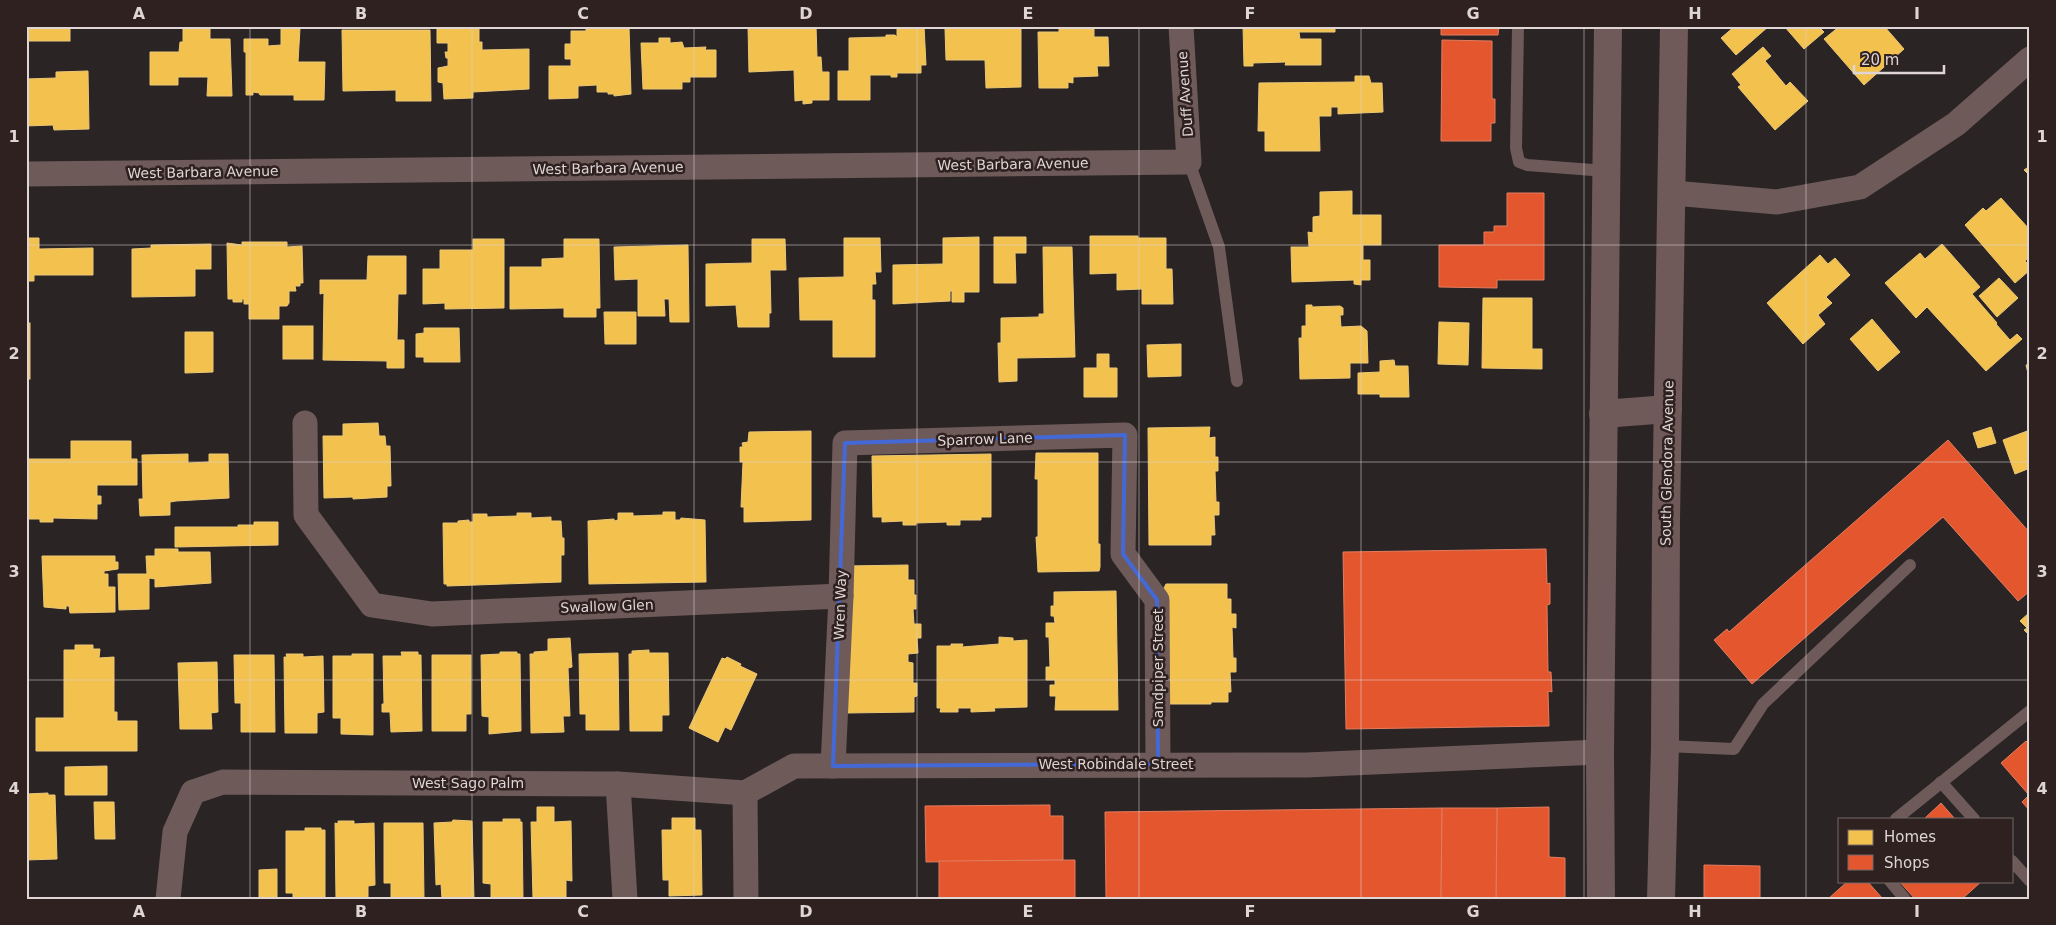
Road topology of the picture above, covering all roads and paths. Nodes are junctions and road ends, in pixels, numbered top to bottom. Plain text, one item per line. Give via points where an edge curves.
1 (1181, 26) edge
2 (1518, 26) edge
3 (1608, 26) edge
4 (1674, 26) edge
5 (2030, 59) edge
6 (1189, 162) junction
7 (1606, 171) junction
8 (26, 174) edge
9 (1673, 193) junction
10 (1237, 380) dead end
11 (1668, 409) junction
12 (1603, 414) junction
13 (304, 423) dead end
14 (1125, 435) joint
15 (845, 443) joint
16 (1910, 565) dead end
17 (841, 596) junction
18 (2030, 711) edge
19 (1665, 746) junction
20 (1600, 752) junction
21 (1158, 764) junction
22 (834, 766) junction
23 (1941, 782) junction
24 (618, 784) junction
25 (745, 794) junction
26 (1897, 818) edge
27 (1973, 818) edge
28 (2014, 863) edge
29 (2030, 881) edge
30 (1891, 882) edge
31 (168, 899) edge
32 (625, 899) edge
33 (746, 899) edge
34 (1600, 899) edge
35 (1661, 899) edge
36 (1905, 899) edge

1 - 6 street, Duff Avenue
2 - 7 lane via 1516,148 1519,162
3 - 7 main road
4 - 9 main road, South Glendora Avenue
5 - 9 street via 1956,124 1860,187 1777,202
6 - 8 street, West Barbara Avenue
6 - 10 lane via 1219,247
7 - 12 main road
9 - 11 main road, South Glendora Avenue
11 - 12 main road
11 - 19 main road, South Glendora Avenue
12 - 20 main road
13 - 17 street, Swallow Glen via 306,515 372,605 432,614
14 - 15 street, Sparrow Lane
14 - 21 street, Sandpiper Street via 1123,554 1157,600
15 - 17 street, Wren Way
16 - 19 lane via 1763,704 1734,749
17 - 22 street, Wren Way
18 - 23 lane
19 - 35 main road, South Glendora Avenue
20 - 21 street, West Robindale Street via 1371,763
20 - 34 main road
21 - 22 street, West Robindale Street
22 - 25 street, West Robindale Street via 794,766
23 - 26 lane
23 - 27 lane
24 - 25 street, West Sago Palm
24 - 31 street, West Sago Palm via 224,782 193,792 175,832
24 - 32 street
25 - 33 street
28 - 29 lane
30 - 36 lane

